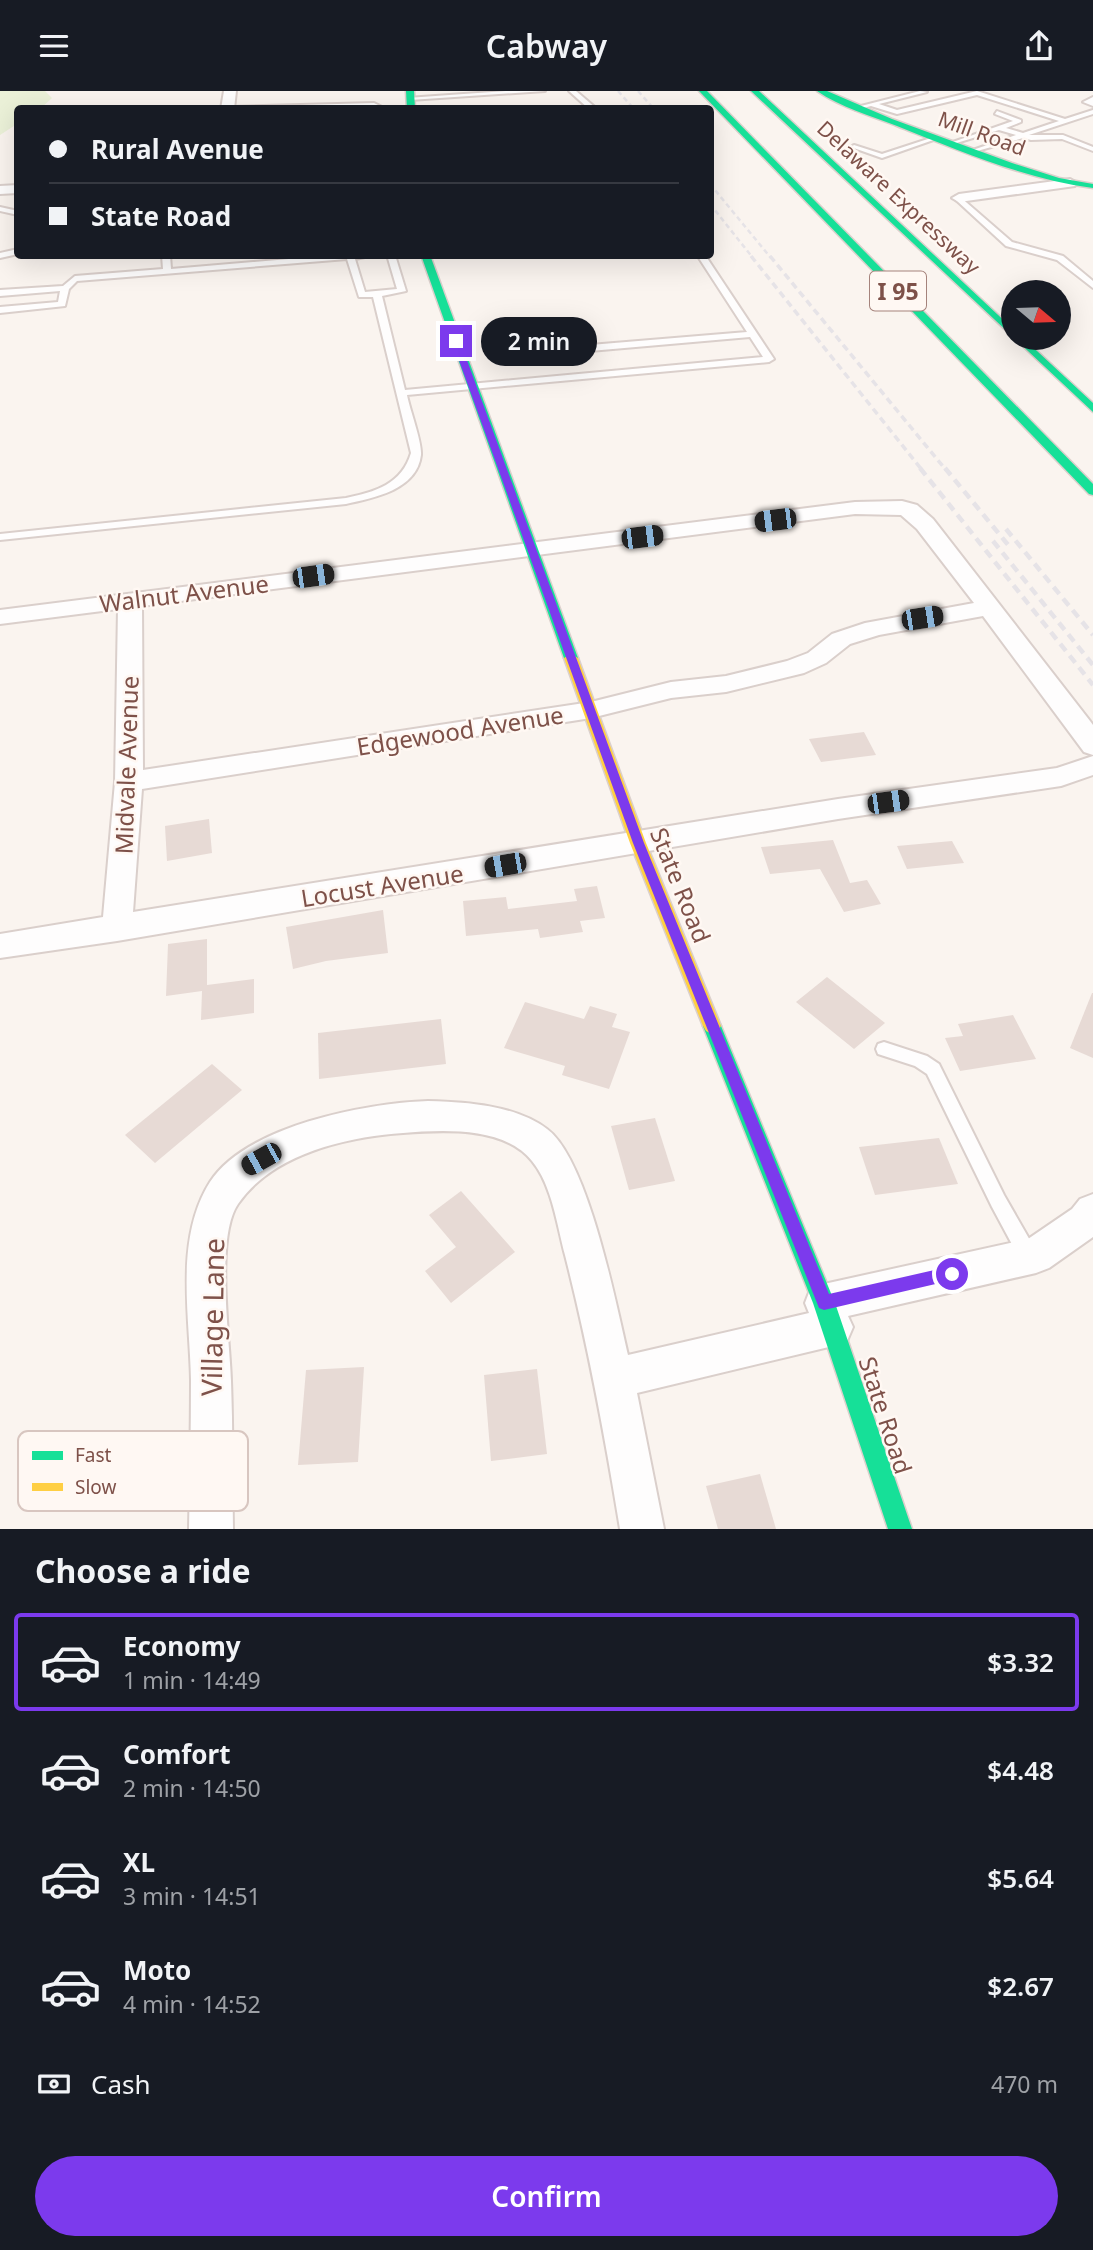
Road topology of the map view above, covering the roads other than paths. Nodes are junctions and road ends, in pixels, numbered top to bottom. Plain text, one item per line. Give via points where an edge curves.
1 (542, 91) edge
2 (572, 91) edge
3 (703, 91) edge
4 (755, 91) edge
5 (821, 91) edge
6 (924, 92) edge
7 (437, 97) junction
8 (410, 99) edge
9 (441, 105) edge
10 (589, 105) edge
11 (864, 106) junction
12 (1093, 112) edge
13 (997, 113) dead end
14 (1065, 121) junction
15 (1000, 128) junction
16 (1023, 135) junction
17 (936, 138) junction
18 (952, 144) junction
19 (854, 147) dead end
20 (1093, 149) edge
21 (972, 152) junction
22 (1070, 184) junction
23 (1093, 186) edge
24 (959, 198) joint
25 (166, 259) edge
26 (326, 259) edge
27 (351, 259) edge
28 (392, 259) edge
29 (426, 259) edge
30 (704, 259) edge
31 (167, 272) junction
32 (1093, 285) edge
33 (65, 288) junction
34 (0, 293) edge
35 (377, 294) junction
36 (0, 310) edge
37 (1001, 323) edge
38 (753, 334) junction
39 (590, 348) dead end
40 (1030, 350) edge
41 (473, 386) junction
42 (400, 393) junction
43 (1093, 409) edge
44 (1093, 491) edge
45 (0, 537) edge
46 (534, 551) junction
47 (130, 600) junction
48 (987, 608) junction
49 (0, 617) edge
50 (591, 710) junction
51 (1093, 746) edge
52 (1093, 765) edge
53 (129, 782) junction
54 (639, 843) junction
55 (117, 929) junction
56 (0, 947) edge
57 (884, 1049) dead end
58 (1093, 1211) edge
59 (1029, 1256) junction
60 (829, 1315) junction
61 (616, 1378) junction
62 (210, 1431) edge
63 (211, 1511) edge
64 (211, 1529) edge
65 (642, 1529) edge
66 (900, 1529) edge

1 - 7 lane
2 - 10 lane
3 - 44 main road, I 95
4 - 37 main road, Delaware Expressway / I 95
5 - 11 main road, Mill Road
6 - 11 lane
7 - 8 lane
7 - 9 lane
11 - 14 lane via 897,112 977,93
11 - 17 main road, Mill Road
12 - 14 lane
13 - 15 lane via 1020,121
14 - 16 lane
15 - 16 lane
15 - 18 lane
16 - 20 lane via 1063,137
16 - 21 lane
17 - 18 main road, Mill Road
17 - 19 lane via 882,156
18 - 21 main road, Mill Road
21 - 22 main road, Mill Road
22 - 23 main road, Mill Road
22 - 24 street
24 - 32 lane via 1009,244 1060,258
25 - 31 lane
26 - 31 lane
27 - 35 lane via 362,295
28 - 35 lane via 402,291
29 - 41 main road, State Road
30 - 38 lane
31 - 33 lane via 75,279
33 - 34 lane
33 - 36 lane via 62,304
35 - 42 lane
38 - 39 lane
38 - 41 lane via 769,359
40 - 43 main road
41 - 42 lane
41 - 46 main road, State Road
42 - 45 lane via 416,453 414,465 398,483 370,496
46 - 47 street, Walnut Avenue
46 - 48 street, Walnut Avenue via 855,508 902,507 934,535
46 - 50 main road, State Road
47 - 49 street, Walnut Avenue
47 - 53 street, Midvale Avenue
48 - 50 street, Edgewood Avenue via 851,635 817,658 758,678 671,690
48 - 51 street
50 - 53 street, Edgewood Avenue
50 - 54 main road, State Road
52 - 54 street, Locust Avenue via 1061,777
53 - 55 street, Midvale Avenue
54 - 55 street, Locust Avenue
54 - 60 main road, State Road
55 - 56 street, Locust Avenue
57 - 59 lane via 933,1069
58 - 59 street via 1085,1221
59 - 60 street
60 - 61 street
60 - 66 main road, State Road
61 - 62 street, Village Lane via 571,1208 538,1142 470,1118 435,1116 363,1123 274,1152 249,1166 216,1207 207,1261
61 - 65 street, Village Lane
63 - 64 street, Village Lane

